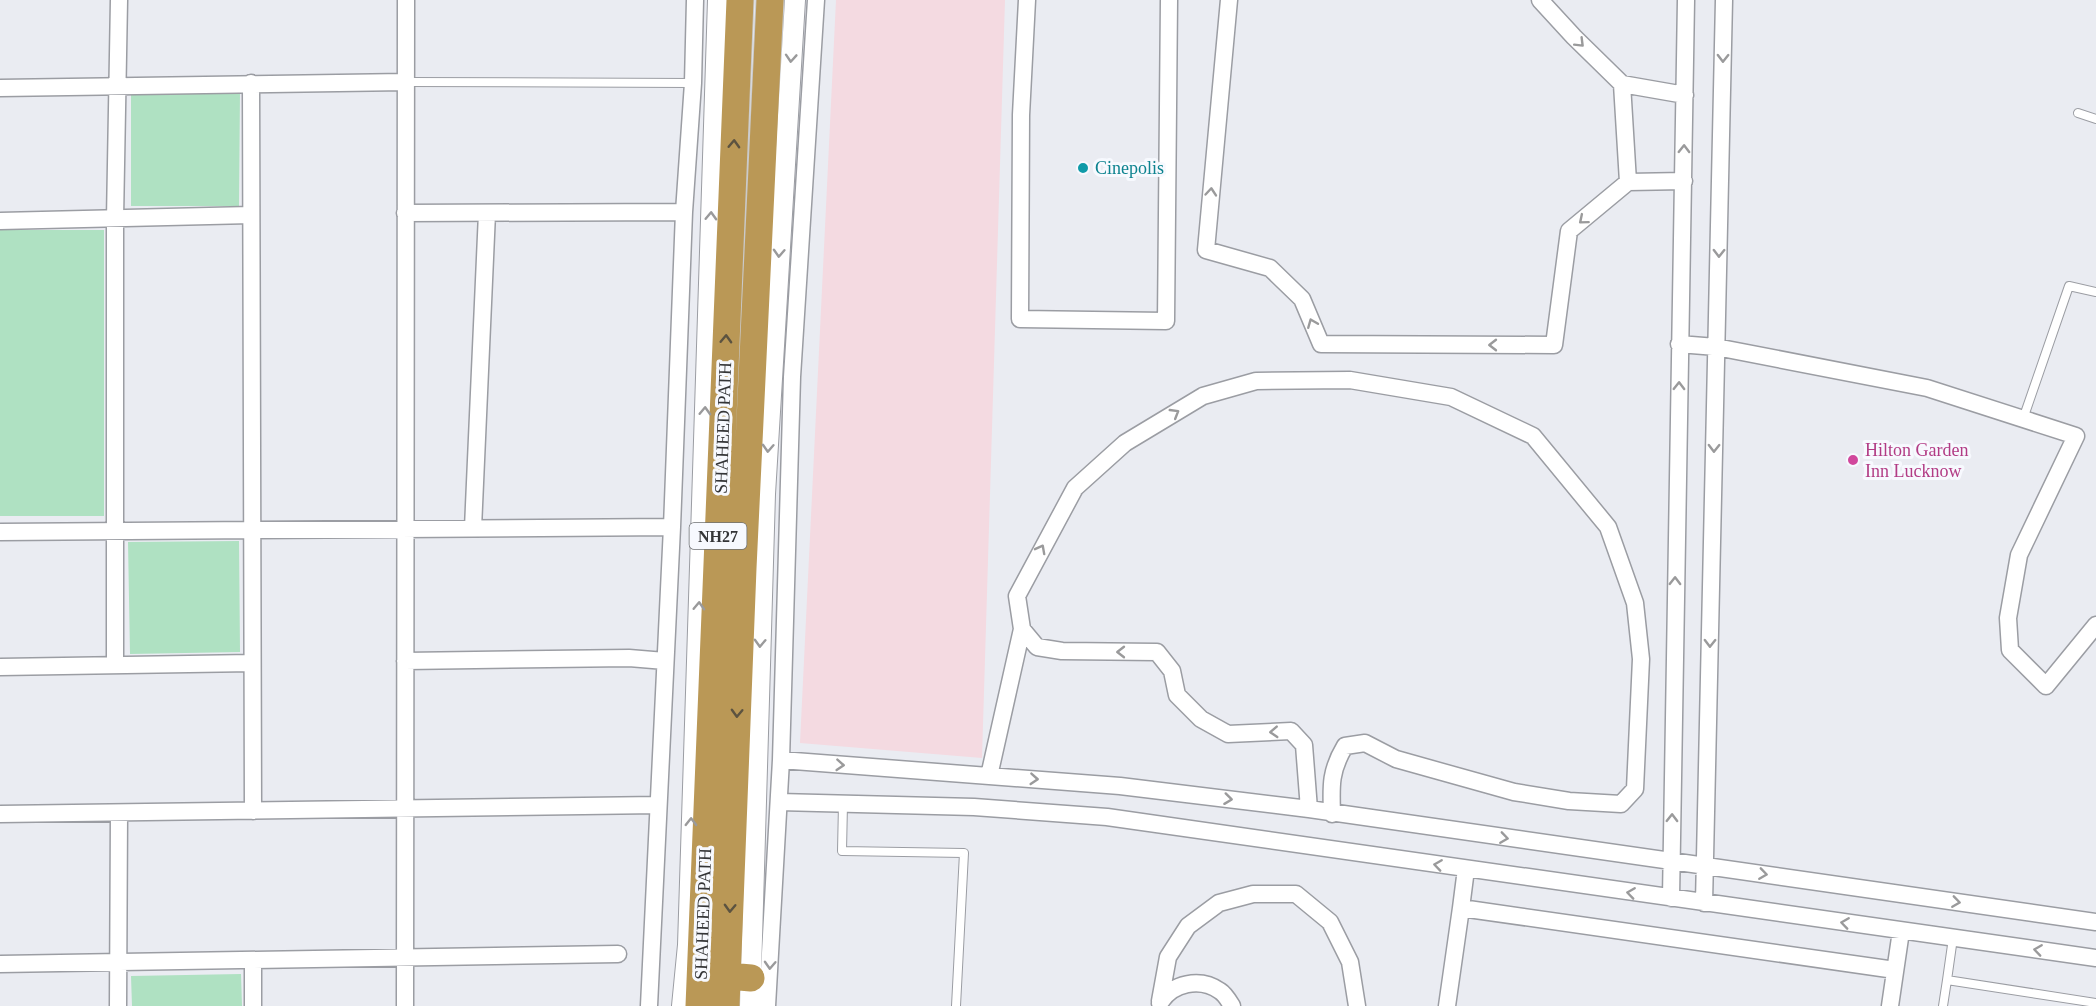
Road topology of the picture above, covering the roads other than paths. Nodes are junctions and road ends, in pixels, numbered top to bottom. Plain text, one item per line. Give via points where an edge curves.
1 (118, 0) edge
2 (406, 0) edge
3 (695, 0) edge
4 (718, 0) edge
5 (725, 0) edge
6 (740, 0) edge
7 (770, 0) edge
8 (788, 0) edge
9 (795, 0) edge
10 (816, 0) edge
11 (1027, 0) edge
12 (1169, 0) edge
13 (1228, 0) edge
14 (1540, 0) edge
15 (1686, 0) edge
16 (1724, 0) edge
17 (737, 66) junction
18 (766, 67) junction
19 (405, 82) junction
20 (251, 83) junction
21 (693, 83) junction
22 (1622, 84) junction
23 (117, 85) junction
24 (0, 88) edge
25 (1685, 95) junction
26 (2078, 113) dead end
27 (2096, 119) edge
28 (1684, 181) junction
29 (1628, 182) junction
30 (684, 212) junction
31 (405, 213) junction
32 (488, 213) junction
33 (251, 216) junction
34 (116, 219) junction
35 (0, 221) edge
36 (2096, 292) edge
37 (1679, 344) junction
38 (1716, 347) junction
39 (2023, 419) junction
40 (672, 526) junction
41 (473, 528) junction
42 (405, 529) junction
43 (252, 530) junction
44 (115, 531) junction
45 (0, 532) edge
46 (2096, 625) edge
47 (1022, 629) junction
48 (405, 661) junction
49 (665, 661) junction
50 (252, 663) junction
51 (115, 665) junction
52 (0, 667) edge
53 (782, 760) junction
54 (989, 776) junction
55 (779, 802) junction
56 (843, 804) junction
57 (658, 805) junction
58 (405, 809) junction
59 (1309, 809) junction
60 (253, 811) junction
61 (119, 813) junction
62 (0, 814) edge
63 (1332, 814) junction
64 (697, 862) junction
65 (1672, 862) junction
66 (1705, 866) junction
67 (1466, 869) junction
68 (1671, 898) junction
69 (1704, 903) junction
70 (1461, 908) junction
71 (2096, 922) edge
72 (1901, 931) junction
73 (1953, 938) junction
74 (618, 954) dead end
75 (405, 957) junction
76 (2096, 958) edge
77 (253, 960) junction
78 (119, 962) junction
79 (0, 964) edge
80 (1895, 970) junction
81 (740, 977) junction
82 (1947, 980) junction
83 (2096, 1003) edge
84 (1160, 1004) edge
85 (118, 1006) edge
86 (253, 1006) edge
87 (405, 1006) edge
88 (649, 1006) edge
89 (682, 1006) edge
90 (699, 1006) edge
91 (726, 1006) edge
92 (750, 1006) edge
93 (767, 1006) edge
94 (956, 1006) edge
95 (1232, 1006) edge
96 (1357, 1006) edge
97 (1447, 1006) edge
98 (1890, 1006) edge
99 (1943, 1006) edge

1 - 23 street
2 - 19 street
3 - 21 street
64 -> 4 street
5 - 17 highway
6 - 17 highway, NH27
7 - 18 highway, NH27
8 - 18 highway
9 -> 81 street via 765,494 753,867
10 - 53 street via 792,377
11 - 12 street via 1021,115 1020,319 1166,321
29 -> 13 street via 1569,231 1554,345 1321,344 1302,299 1270,268 1206,250
14 -> 22 street
15 - 25 street
16 -> 38 street
64 -> 17 highway, SHAHEED PATH / NH27
18 -> 81 highway, SHAHEED PATH / NH27 via 743,568
19 - 20 street
19 - 21 lane
19 - 31 street
20 - 23 street
20 - 33 street
21 - 30 street
22 - 25 street
22 - 29 street
23 - 24 street
23 - 34 street
28 -> 25 street
26 - 27 lane
28 - 29 street
28 - 37 street
30 - 32 street
30 - 40 street
31 - 32 street
31 - 42 street
32 - 41 street
33 - 34 street
33 - 43 street
34 - 35 street
34 - 44 street
36 - 39 lane via 2069,286
37 - 38 street
65 -> 37 street
38 - 39 street via 1927,388
38 -> 66 street
39 - 46 street via 2076,436 2019,555 2008,618 2010,650 2046,686
40 - 41 street
40 - 49 street
41 - 42 street
42 - 43 street
42 - 48 street
43 - 44 street
43 - 50 street
44 - 45 street
44 - 51 street
47 - 54 street
59 -> 47 street via 1304,745 1291,731 1228,734 1201,719 1177,695 1172,671 1157,652 1037,647
47 -> 63 street via 1017,596 1075,488 1125,443 1203,396 1256,381 1350,380 1451,397 1533,436 1608,527 1635,603 1641,659 1635,789 1621,804 1514,792 1396,759 1365,743 1345,746 1335,762 1330,782
48 - 49 street
48 - 58 street
49 - 57 street
50 - 51 street
50 - 60 street
51 - 52 street
53 -> 54 street
53 - 55 street
54 -> 59 street via 1120,786
55 - 56 street
55 -> 93 street
67 -> 56 street via 1107,817 974,807
56 - 94 lane via 842,851 964,853
57 - 58 street
57 - 88 street
58 - 60 street
58 - 75 street
59 - 63 street
60 - 61 street
61 - 62 street
61 - 78 street
63 -> 65 street
64 - 89 street
64 - 90 highway, SHAHEED PATH / NH27
65 - 66 street
65 - 68 street
66 - 69 street
66 -> 71 street
68 -> 67 street
67 - 70 street
68 - 69 street
72 -> 69 street
70 - 80 street
70 - 97 street
72 - 73 street
72 - 80 street
76 -> 73 street
73 - 82 lane
74 - 75 street
75 - 77 street
75 - 87 street
77 - 78 street
77 - 86 street
78 - 79 street
78 - 85 street
80 - 98 street
81 - 91 highway, SHAHEED PATH / NH27
81 - 92 street
82 - 83 lane
82 - 99 lane
84 - 95 street via 1177,986 1196,982 1220,991
84 - 96 street via 1168,957 1188,926 1219,903 1253,894 1296,894 1330,922 1350,962

